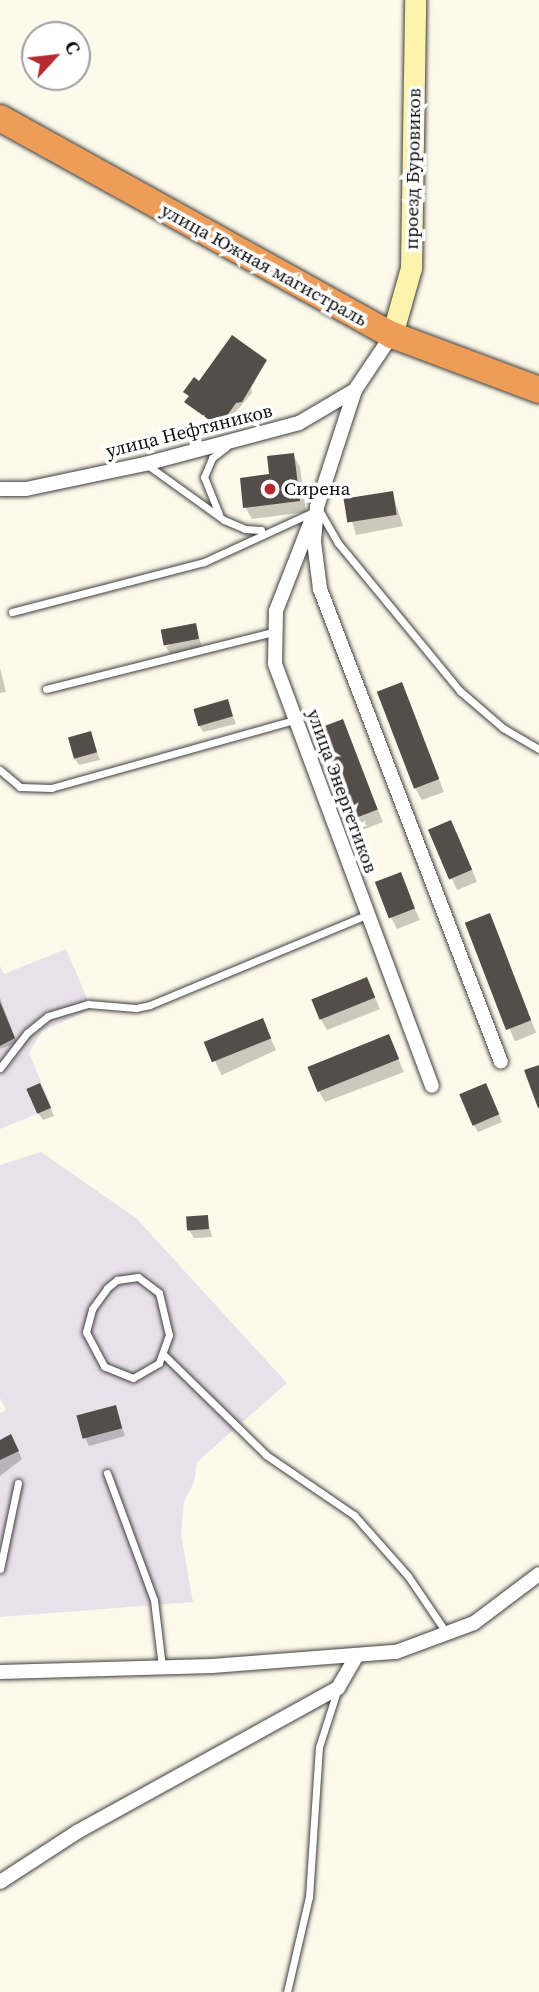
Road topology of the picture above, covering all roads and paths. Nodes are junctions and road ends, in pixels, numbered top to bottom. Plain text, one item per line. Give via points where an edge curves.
1 (415, 0) edge
2 (0, 118) edge
3 (392, 335) junction
4 (355, 390) junction
5 (539, 390) edge
6 (231, 444) junction
7 (145, 464) junction
8 (0, 489) edge
9 (26, 489) junction
10 (0, 496) edge
11 (317, 507) junction
12 (224, 520) junction
13 (267, 529) junction
14 (12, 612) dead end
15 (273, 632) junction
16 (46, 689) dead end
17 (295, 720) junction
18 (539, 749) edge
19 (0, 770) edge
20 (366, 915) junction
21 (501, 1062) dead end
22 (0, 1068) edge
23 (432, 1086) dead end
24 (165, 1356) junction
25 (107, 1473) dead end
26 (18, 1483) dead end
27 (0, 1569) edge
28 (539, 1574) edge
29 (448, 1635) junction
30 (356, 1657) junction
31 (162, 1667) junction
32 (0, 1672) edge
33 (338, 1688) junction
34 (0, 1882) edge
35 (287, 1992) edge

1 - 3 street, проезд Буровиков via 411,268
2 - 3 highway, улица Южная магистраль
3 - 4 street, улица Нефтяников
3 - 5 highway, улица Южная магистраль
4 - 6 street, улица Нефтяников via 299,423
4 - 11 street
6 - 7 street, улица Нефтяников
6 - 12 lane via 212,458 204,477 212,503
7 - 9 street, улица Нефтяников
7 - 12 lane
8 - 9 street, улица Нефтяников
9 - 10 lane
11 - 13 lane via 299,522
11 - 15 street, улица Энергетиков via 284,588
11 - 18 lane via 338,543 439,668 489,717
11 - 21 street via 314,542 320,589
12 - 13 lane via 245,529
13 - 14 lane via 204,562
15 - 16 lane
15 - 17 street, улица Энергетиков via 275,664
17 - 19 lane via 51,788 20,787
17 - 20 street, улица Энергетиков
20 - 22 lane via 150,1005 88,1004 48,1016 27,1033
20 - 23 street, улица Энергетиков
24 - 24 lane via 152,1370 133,1378 115,1374 97,1356 86,1332 87,1321 98,1298 117,1280 138,1277 159,1293 169,1320
24 - 29 lane via 266,1455 354,1515 408,1576
25 - 31 lane via 152,1592
26 - 27 lane
28 - 29 street via 493,1612
29 - 30 street via 396,1652
30 - 31 street
30 - 33 street
31 - 32 street
33 - 34 street via 77,1832
33 - 35 lane via 319,1747 309,1897

